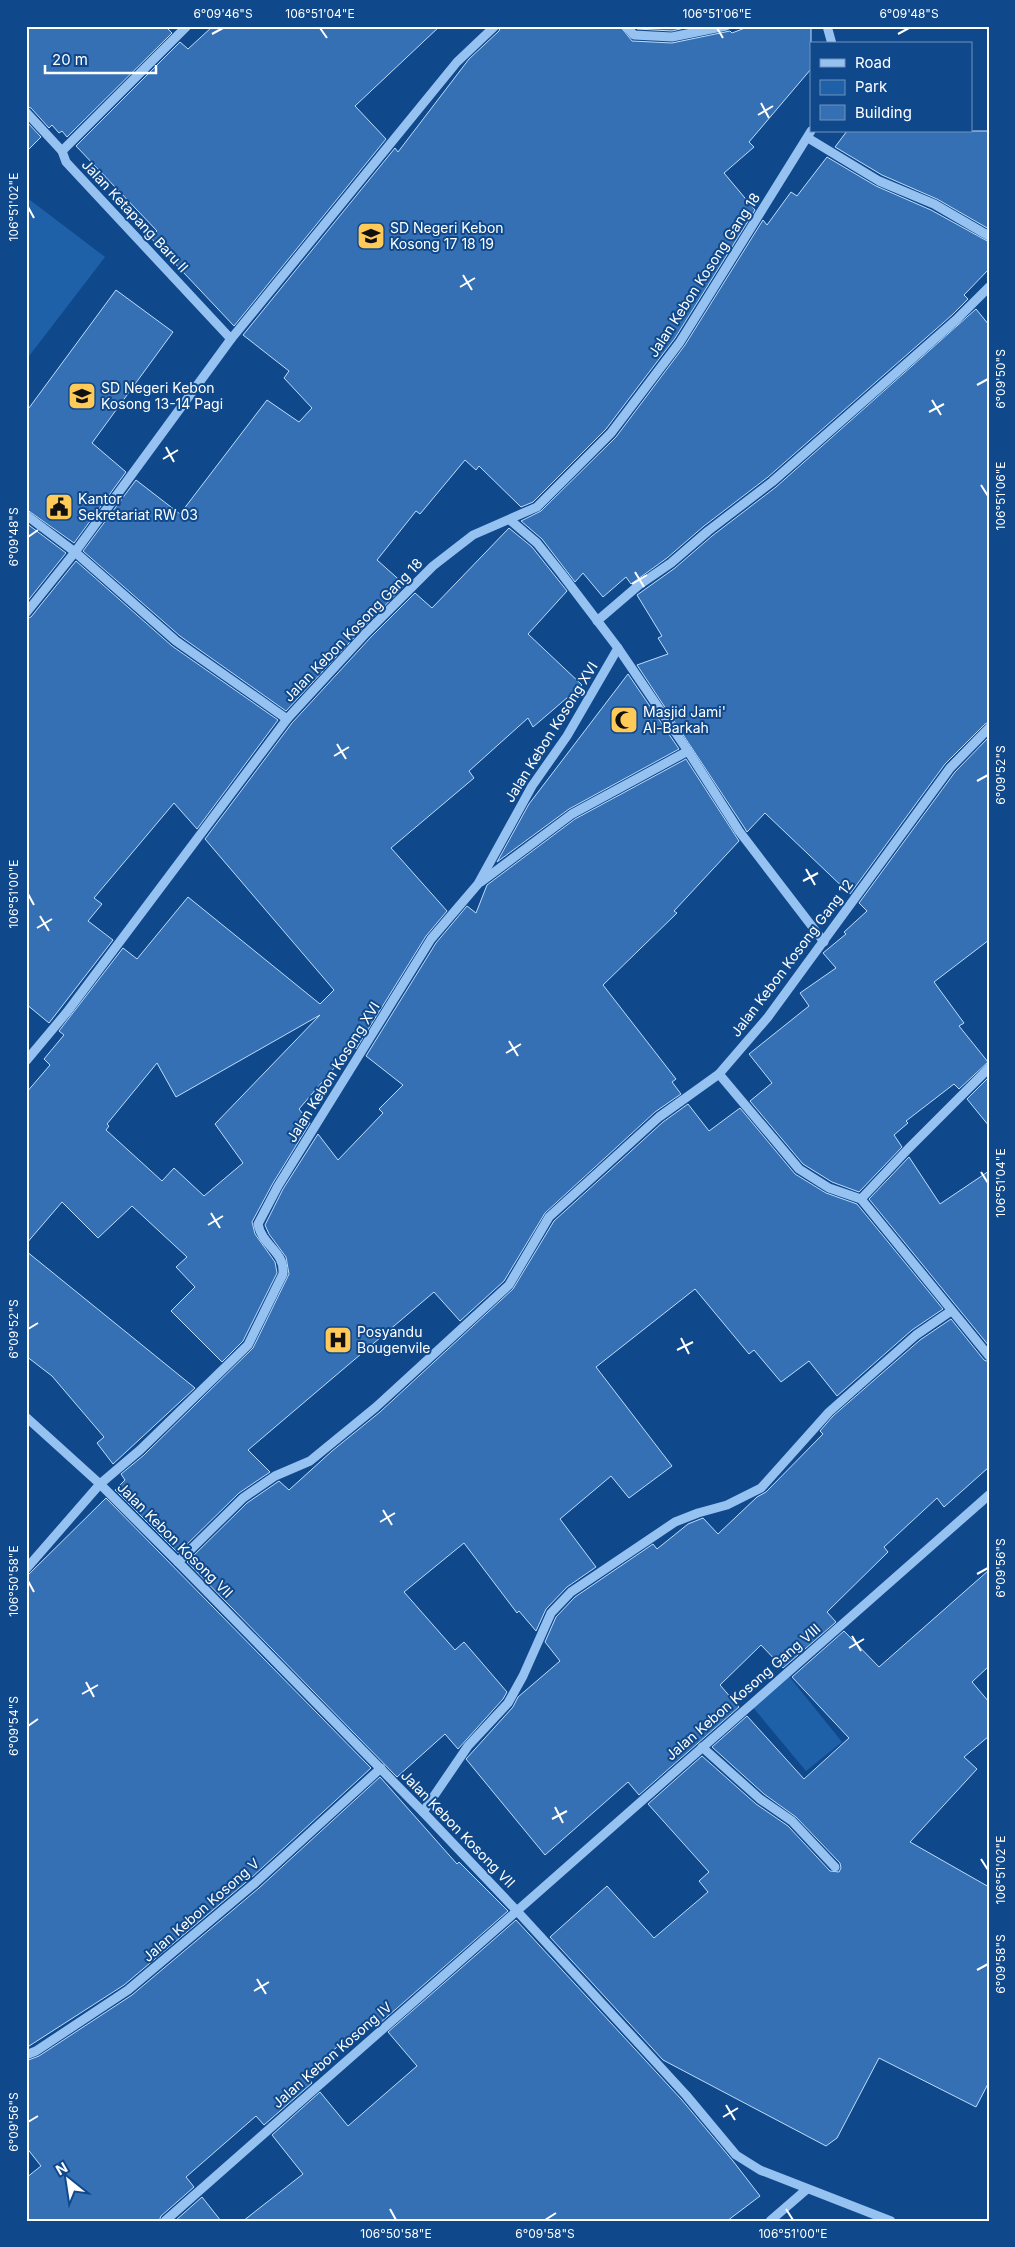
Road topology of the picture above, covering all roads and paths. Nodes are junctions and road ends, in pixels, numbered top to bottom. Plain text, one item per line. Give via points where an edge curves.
1 (188, 26) edge
2 (496, 26) edge
3 (626, 26) edge
4 (726, 26) edge
5 (828, 26) edge
6 (832, 42) edge
7 (26, 112) edge
8 (810, 134) edge
9 (62, 151) junction
10 (989, 236) edge
11 (989, 287) edge
12 (231, 340) junction
13 (26, 515) edge
14 (510, 520) junction
15 (75, 552) junction
16 (26, 613) edge
17 (597, 621) junction
18 (618, 648) junction
19 (287, 719) junction
20 (989, 728) edge
21 (688, 751) junction
22 (478, 884) junction
23 (824, 942) junction
24 (26, 1061) edge
25 (989, 1068) edge
26 (719, 1074) junction
27 (861, 1199) junction
28 (951, 1312) junction
29 (989, 1356) edge
30 (26, 1417) edge
31 (100, 1484) junction
32 (989, 1495) edge
33 (178, 1562) junction
34 (26, 1569) edge
35 (702, 1746) junction
36 (381, 1768) junction
37 (423, 1812) junction
38 (835, 1867) dead end
39 (517, 1911) junction
40 (26, 2055) edge
41 (807, 2189) junction
42 (165, 2221) edge
43 (770, 2221) edge
44 (891, 2221) edge

1 - 9 street
2 - 12 street via 457,62
3 - 4 street via 634,35 672,37
5 - 6 street
7 - 9 street, Jalan Ketapang Baru II
8 - 10 street via 879,181 934,204
8 - 14 street, Jalan Kebon Kosong Gang 18 via 680,342 611,432 536,507
9 - 12 street, Jalan Ketapang Baru II via 66,162
11 - 17 street via 772,482
12 - 15 street
13 - 15 street
14 - 17 street via 537,543
14 - 19 street, Jalan Kebon Kosong Gang 18 via 472,535 433,566
15 - 16 street
15 - 19 street via 176,641
17 - 18 street
18 - 21 street
18 - 22 street, Jalan Kebon Kosong XVI via 567,736 532,786
19 - 24 street, Jalan Kebon Kosong Gang 18 via 67,1012
20 - 23 street, Jalan Kebon Kosong Gang 12 via 950,768
21 - 22 street via 572,814
21 - 23 street via 739,831
22 - 31 street, Jalan Kebon Kosong XVI via 431,939 278,1186 258,1224 264,1240 284,1265 283,1274 248,1345 140,1450
23 - 26 street, Jalan Kebon Kosong Gang 12 via 768,1017
25 - 27 street
26 - 27 street via 799,1169 830,1188
26 - 33 street, Jalan Kebon Kosong Gang 12 via 659,1117 549,1217 509,1285 376,1406 310,1461 275,1476 243,1498
27 - 28 street
28 - 29 street
28 - 37 street via 916,1335 829,1412 761,1488 727,1506 676,1522 571,1592 551,1613 508,1703 468,1746
30 - 31 street, Jalan Kebon Kosong VII
31 - 33 street, Jalan Kebon Kosong VII
31 - 34 street
32 - 35 street, Jalan Kebon Kosong Gang VIII
33 - 36 street, Jalan Kebon Kosong VII
35 - 38 street via 760,1799 792,1821
35 - 39 street, Jalan Kebon Kosong Gang VIII
36 - 37 street, Jalan Kebon Kosong VII
36 - 40 street, Jalan Kebon Kosong V via 255,1883 128,1990
37 - 39 street, Jalan Kebon Kosong VII
39 - 41 street, Jalan Kebon Kosong VII via 686,2095 736,2155 760,2170
39 - 42 street, Jalan Kebon Kosong IV
41 - 43 street
41 - 44 street, Jalan Kebon Kosong VII

